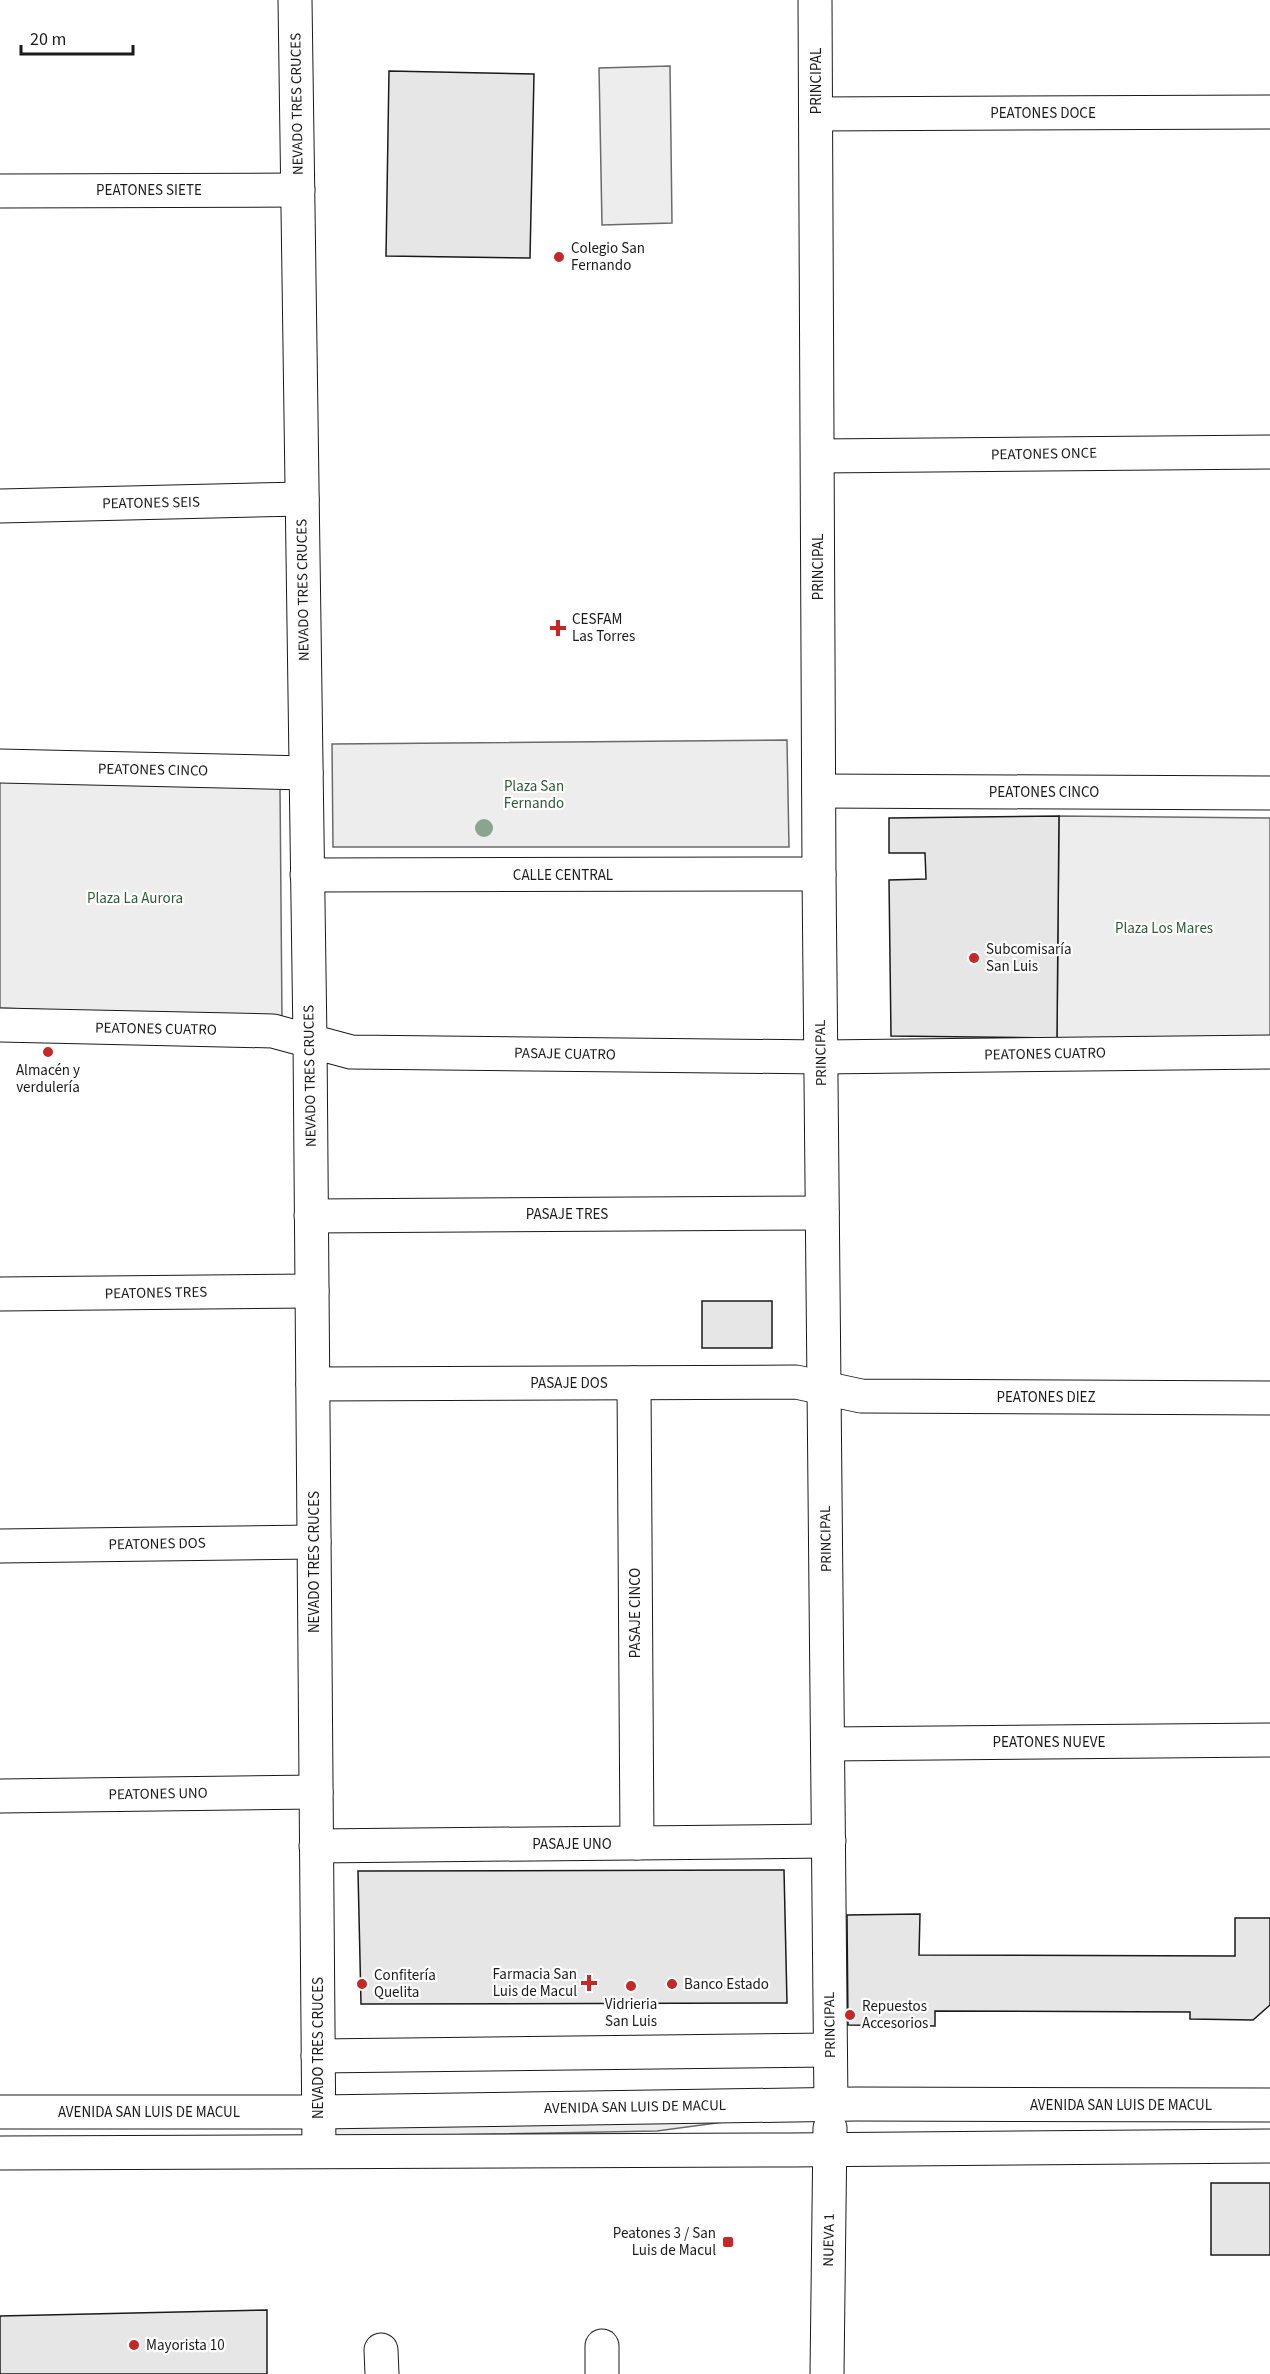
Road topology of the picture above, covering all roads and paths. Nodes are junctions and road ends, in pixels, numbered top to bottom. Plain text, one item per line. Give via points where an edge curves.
1 (295, 0) edge
2 (815, 0) edge
3 (1270, 112) edge
4 (816, 114) junction
5 (298, 189) junction
6 (0, 191) edge
7 (1270, 452) edge
8 (818, 456) junction
9 (302, 499) junction
10 (0, 506) edge
11 (0, 766) edge
12 (306, 773) junction
13 (819, 791) junction
14 (1270, 793) edge
15 (819, 874) junction
16 (307, 875) junction
17 (0, 1025) edge
18 (310, 1041) junction
19 (1270, 1052) edge
20 (821, 1057) junction
21 (822, 1212) junction
22 (311, 1216) junction
23 (312, 1291) junction
24 (0, 1294) edge
25 (634, 1383) junction
26 (313, 1384) junction
27 (824, 1388) junction
28 (1270, 1398) edge
29 (314, 1542) junction
30 (0, 1546) edge
31 (1270, 1740) edge
32 (828, 1743) junction
33 (315, 1792) junction
34 (0, 1796) edge
35 (829, 1841) junction
36 (637, 1843) junction
37 (316, 1845) junction
38 (830, 2050) junction
39 (318, 2056) junction
40 (1270, 2105) edge
41 (831, 2106) junction
42 (0, 2112) edge
43 (318, 2112) junction
44 (1270, 2146) edge
45 (830, 2150) junction
46 (319, 2151) junction
47 (0, 2153) edge
48 (827, 2374) edge

1 - 5 street, NEVADO TRES CRUCES
2 - 4 street, PRINCIPAL
3 - 4 street, PEATONES DOCE
4 - 8 street, PRINCIPAL
5 - 6 street, PEATONES SIETE
5 - 9 street, NEVADO TRES CRUCES
7 - 8 street, PEATONES ONCE
8 - 13 street, PRINCIPAL
9 - 10 street, PEATONES SEIS
9 - 12 street, NEVADO TRES CRUCES
11 - 12 street, PEATONES CINCO
12 - 16 street, NEVADO TRES CRUCES
13 - 14 street, PEATONES CINCO
13 - 15 street, PRINCIPAL
15 - 16 street, CALLE CENTRAL
15 - 20 street, PRINCIPAL
16 - 18 street, NEVADO TRES CRUCES
17 - 18 street, PEATONES CUATRO via 273,1031
18 - 20 street, PASAJE CUATRO via 351,1052
18 - 22 street, NEVADO TRES CRUCES
19 - 20 street, PEATONES CUATRO
20 - 21 street, PRINCIPAL
21 - 22 street, PASAJE TRES
21 - 27 street, PRINCIPAL
22 - 23 street, NEVADO TRES CRUCES
23 - 24 street, PEATONES TRES
23 - 26 street, NEVADO TRES CRUCES
25 - 26 street, PASAJE DOS
25 - 27 street, PASAJE DOS via 796,1382
25 - 36 street, PASAJE CINCO
26 - 29 street, NEVADO TRES CRUCES
27 - 28 street, PEATONES DIEZ via 861,1396
27 - 32 street, PRINCIPAL
29 - 30 street, PEATONES DOS
29 - 33 street, NEVADO TRES CRUCES
31 - 32 street, PEATONES NUEVE
32 - 35 street, PRINCIPAL
33 - 34 street, PEATONES UNO
33 - 37 street, NEVADO TRES CRUCES
35 - 36 street, PASAJE UNO
35 - 38 street, PRINCIPAL
36 - 37 street, PASAJE UNO
37 - 39 street, NEVADO TRES CRUCES
38 - 39 street
38 - 41 street, PRINCIPAL
39 - 43 street, NEVADO TRES CRUCES
40 - 41 street, AVENIDA SAN LUIS DE MACUL
41 - 43 street, AVENIDA SAN LUIS DE MACUL
41 - 45 street, NUEVA 1
42 - 43 street, AVENIDA SAN LUIS DE MACUL
43 - 46 street, NEVADO TRES CRUCES
44 - 45 street
45 - 46 street
45 - 48 street, NUEVA 1
46 - 47 street

